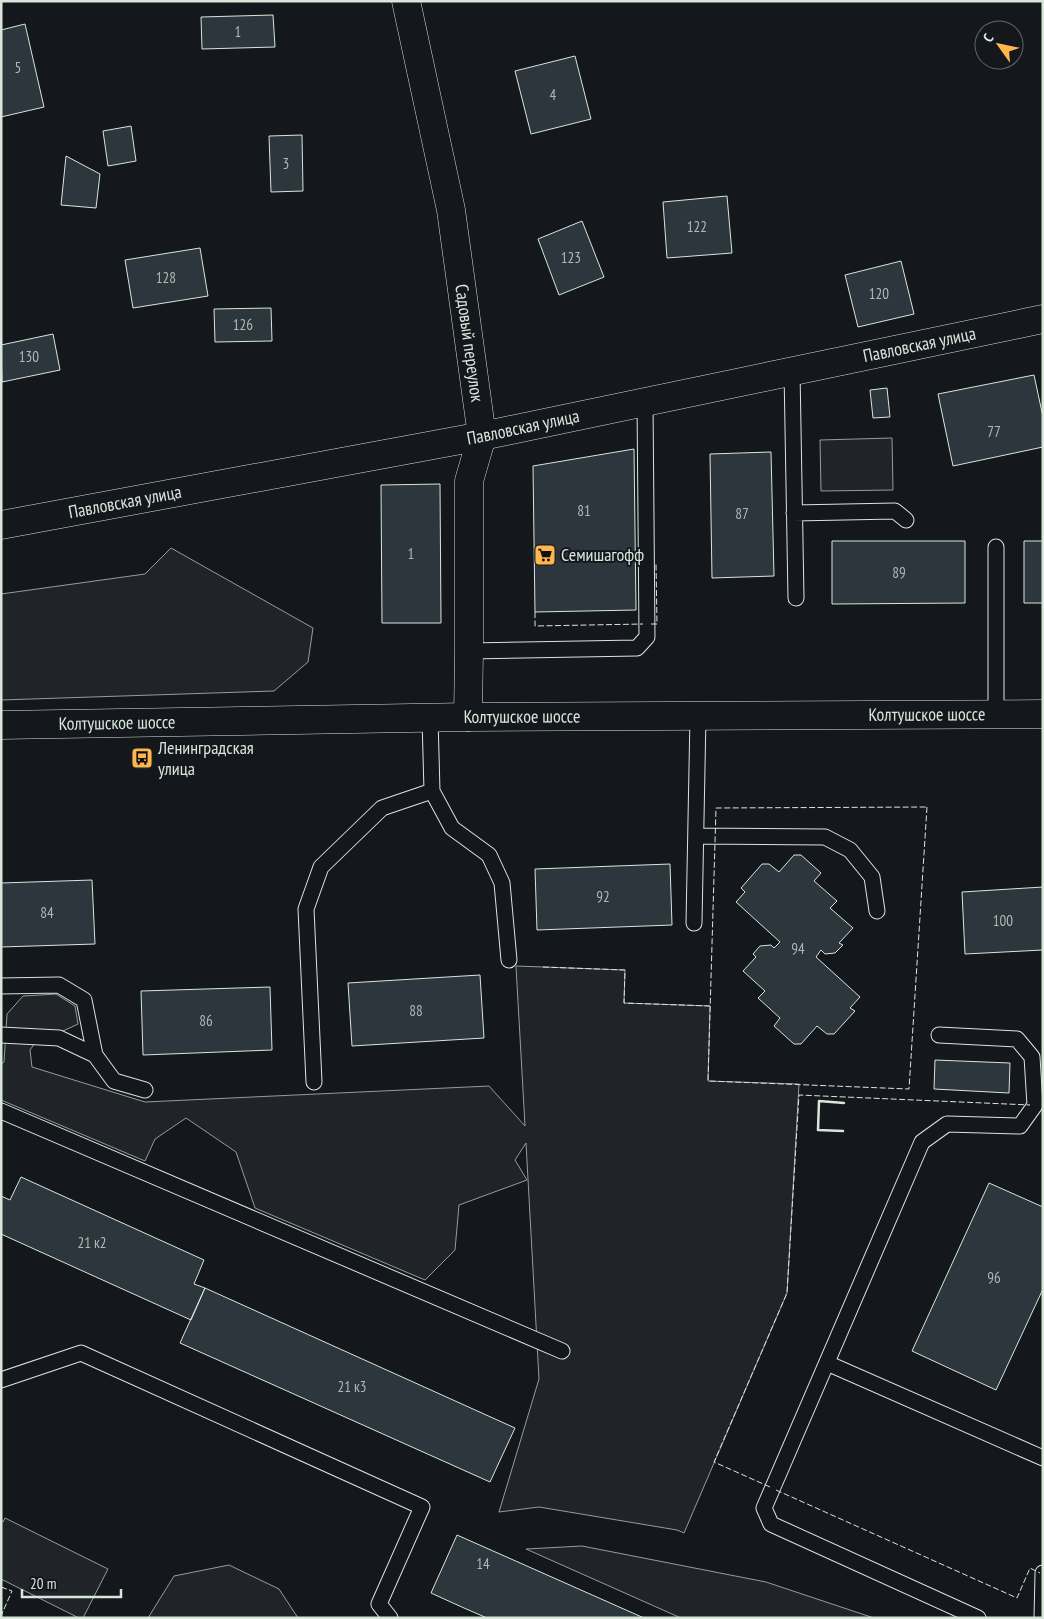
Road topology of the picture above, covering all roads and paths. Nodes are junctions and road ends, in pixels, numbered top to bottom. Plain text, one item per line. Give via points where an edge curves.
1 (406, 1) edge
2 (1043, 319) edge
3 (792, 371) junction
4 (645, 401) junction
5 (482, 436) junction
6 (794, 513) junction
7 (906, 520) dead end
8 (1, 525) edge
9 (996, 547) dead end
10 (796, 598) dead end
11 (469, 651) junction
12 (996, 714) junction
13 (1043, 714) edge
14 (698, 716) junction
15 (468, 717) junction
16 (430, 718) junction
17 (1, 725) edge
18 (432, 791) junction
19 (696, 836) junction
20 (877, 911) dead end
21 (694, 923) dead end
22 (509, 960) dead end
23 (1, 986) edge
24 (1, 1035) edge
25 (939, 1036) dead end
26 (95, 1055) junction
27 (314, 1082) dead end
28 (145, 1090) dead end
29 (1, 1112) edge
30 (562, 1350) dead end
31 (826, 1363) junction
32 (1, 1380) edge
33 (1043, 1458) edge
34 (1043, 1574) edge
35 (390, 1618) edge
36 (978, 1618) edge
37 (1042, 1618) edge

1 - 5 street, Садовый переулок via 451,210
2 - 3 street, Павловская улица
3 - 4 street, Павловская улица
3 - 6 lane
4 - 5 street, Павловская улица
4 - 11 lane via 647,637 637,648
5 - 8 street, Павловская улица
5 - 11 street, Садовый переулок via 469,481
6 - 7 lane via 895,511
6 - 10 lane
9 - 12 lane
11 - 15 street, Садовый переулок
12 - 13 street, Колтушское шоссе
12 - 14 street, Колтушское шоссе
14 - 15 street, Колтушское шоссе
14 - 19 lane
15 - 16 street, Колтушское шоссе
16 - 17 street, Колтушское шоссе
16 - 18 lane
18 - 22 lane via 452,828 489,855 502,883
18 - 27 lane via 382,808 321,867 306,909
19 - 20 lane via 825,837 850,850 872,877
19 - 21 lane
23 - 26 lane via 59,985 84,1000
24 - 26 lane via 58,1038
25 - 31 lane via 1017,1039 1032,1056 1035,1105 1020,1126 947,1124 922,1142
26 - 28 lane via 114,1081
29 - 30 lane
31 - 33 lane
31 - 36 lane via 764,1508 771,1524
32 - 35 lane via 81,1353 422,1506 379,1604
34 - 37 lane

